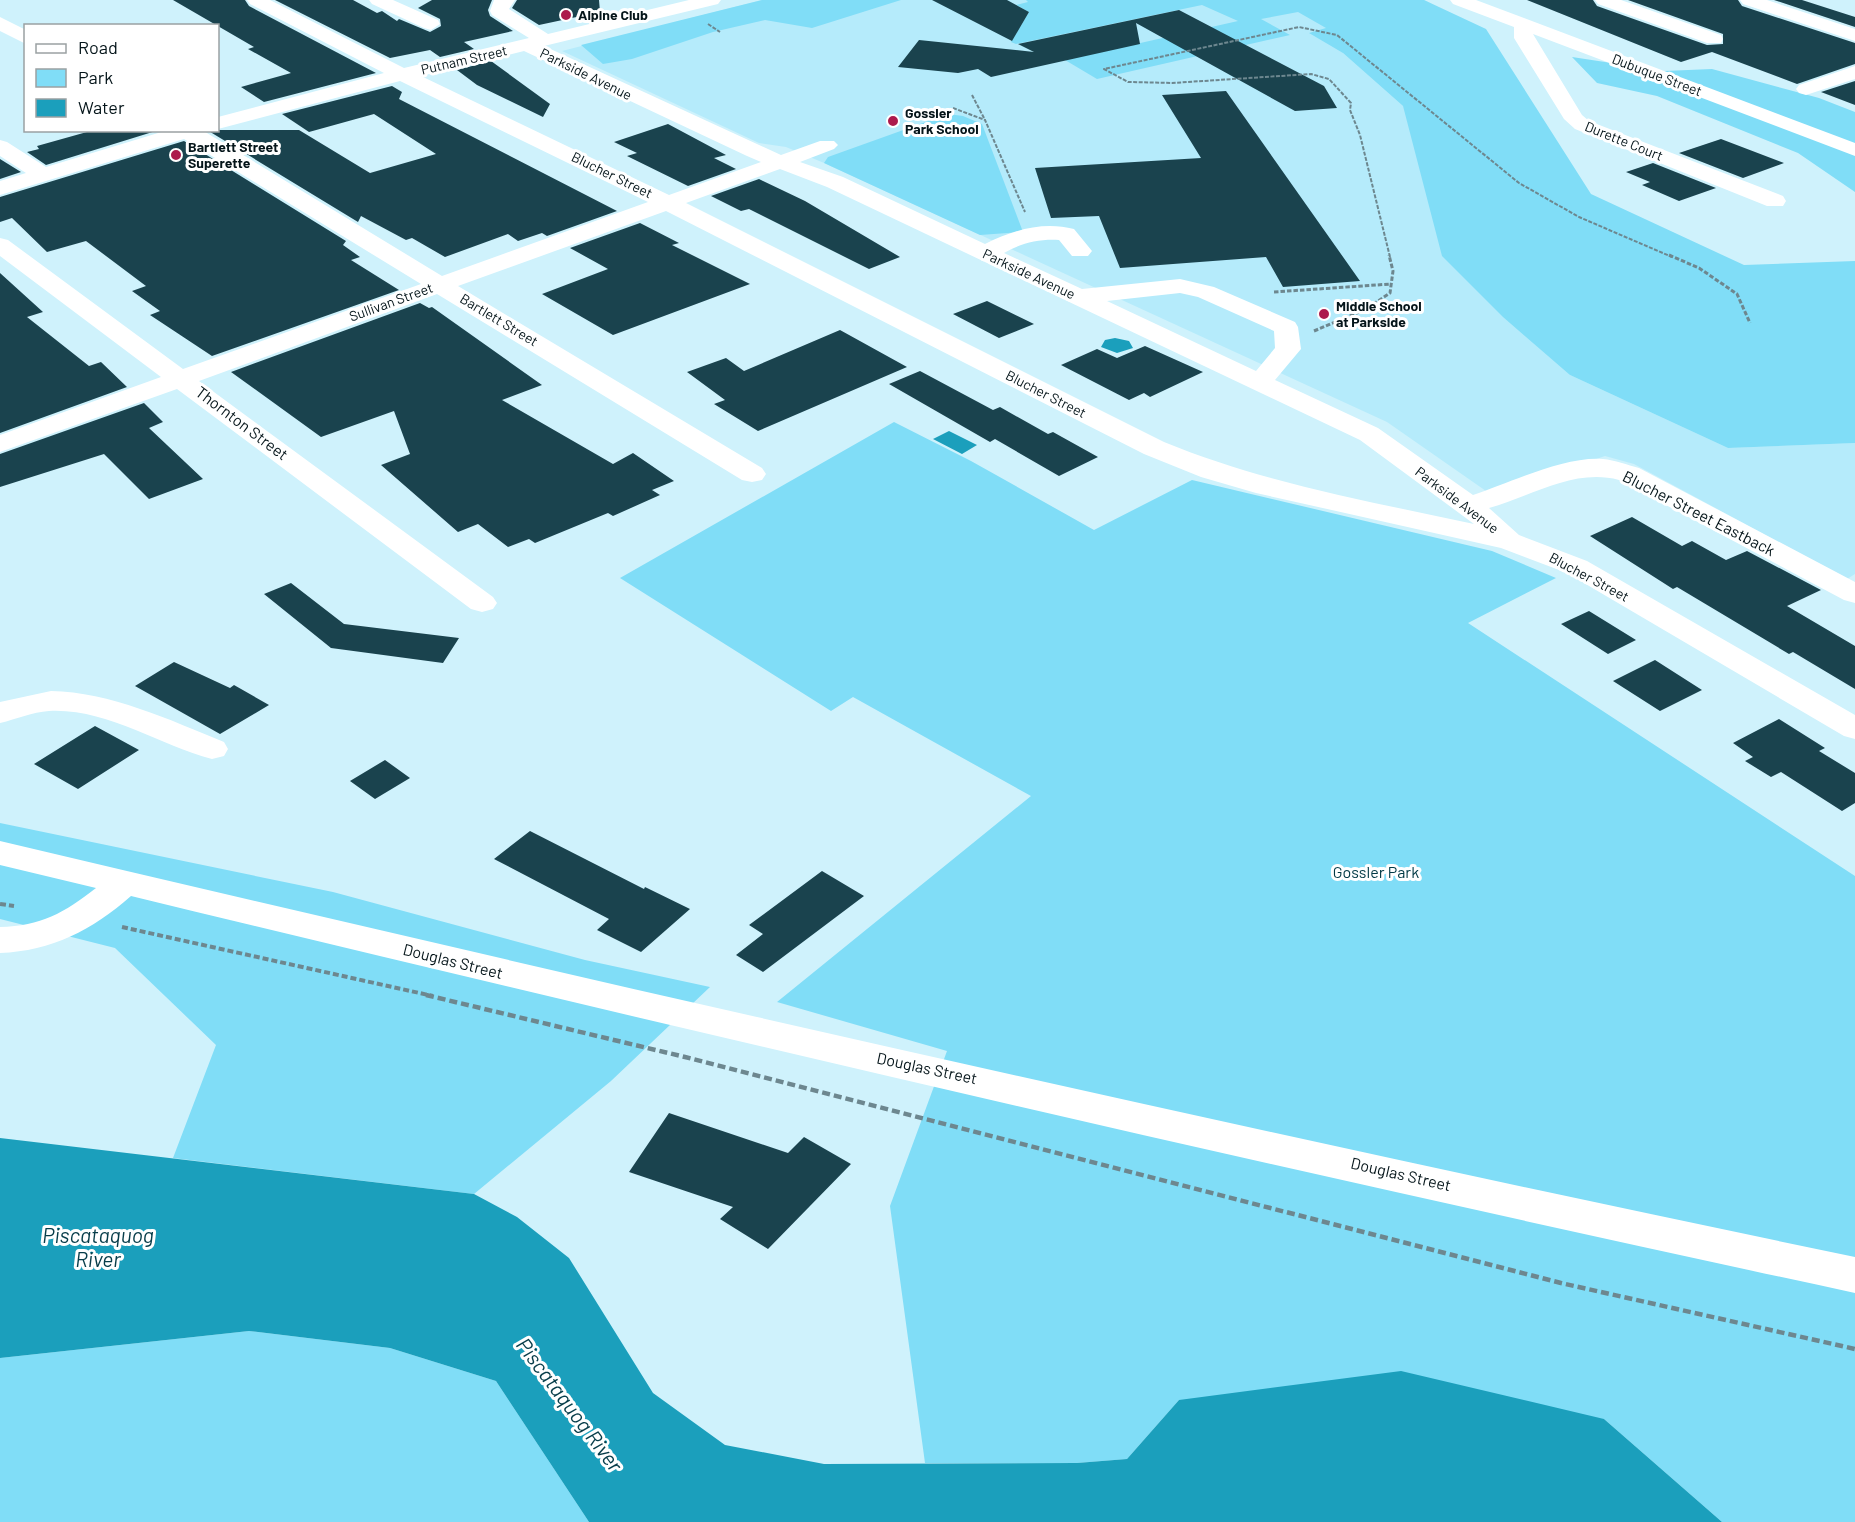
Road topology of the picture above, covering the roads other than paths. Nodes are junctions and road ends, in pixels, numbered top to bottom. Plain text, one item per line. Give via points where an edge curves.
1 (256, 0) edge
2 (506, 0) edge
3 (712, 0) edge
4 (1459, 0) edge
5 (1604, 0) edge
6 (1749, 0) edge
7 (390, 2) edge
8 (0, 23) edge
9 (431, 24) dead end
10 (1524, 26) junction
11 (1830, 27) junction
12 (1855, 35) edge
13 (1803, 36) dead end
14 (24, 37) edge
15 (1714, 39) dead end
16 (536, 43) junction
17 (1855, 72) edge
18 (405, 74) junction
19 (1806, 89) dead end
20 (219, 123) edge
21 (184, 132) edge
22 (189, 132) edge
23 (827, 145) dead end
24 (0, 146) edge
25 (1855, 150) edge
26 (781, 160) junction
27 (43, 175) junction
28 (0, 188) edge
29 (1775, 201) dead end
30 (666, 202) junction
31 (0, 245) edge
32 (1080, 250) dead end
33 (986, 253) junction
34 (439, 285) junction
35 (1078, 297) junction
36 (181, 378) junction
37 (1260, 382) junction
38 (0, 444) edge
39 (752, 474) dead end
40 (1467, 505) junction
41 (1510, 541) junction
42 (1855, 594) edge
43 (483, 603) dead end
44 (0, 713) edge
45 (1855, 729) edge
46 (212, 749) dead end
47 (0, 853) edge
48 (123, 884) junction
49 (0, 940) edge
50 (1855, 1275) edge

1 - 18 street, Blucher Street
2 - 16 street, Parkside Avenue via 499,11
3 - 16 street, Putnam Street
4 - 10 street, Dubuque Street
5 - 15 street
6 - 11 street
7 - 9 street
8 - 14 street
10 - 25 street, Dubuque Street
10 - 29 street, Durette Court via 1523,38 1574,119 1582,125
11 - 12 street
11 - 13 street
16 - 18 street, Putnam Street
16 - 26 street, Parkside Avenue via 647,104 754,152
17 - 19 street
18 - 20 street, Putnam Street
18 - 30 street, Blucher Street
21 - 27 street
22 - 34 street, Bartlett Street
23 - 26 street, Sullivan Street
24 - 27 street
26 - 30 street, Sullivan Street
26 - 33 street, Parkside Avenue
27 - 28 street
30 - 34 street, Sullivan Street
30 - 41 street, Blucher Street via 1154,448 1200,467 1266,487
31 - 36 street, Thornton Street
32 - 33 street via 1066,234 1037,231
33 - 35 street, Parkside Avenue
34 - 36 street, Sullivan Street
34 - 39 street, Bartlett Street
35 - 37 street, Parkside Avenue
35 - 37 street via 1180,286 1206,292 1286,327 1288,349
36 - 38 street, Sullivan Street
36 - 43 street, Thornton Street
37 - 40 street, Parkside Avenue via 1369,434
40 - 41 street, Parkside Avenue
40 - 42 street, Blucher Street Eastback via 1568,473 1600,467 1629,474
41 - 45 street, Blucher Street via 1577,567
44 - 46 street via 39,702 75,704
47 - 48 street, Douglas Street
48 - 49 street via 83,918 62,929
48 - 50 street, Douglas Street via 555,986

